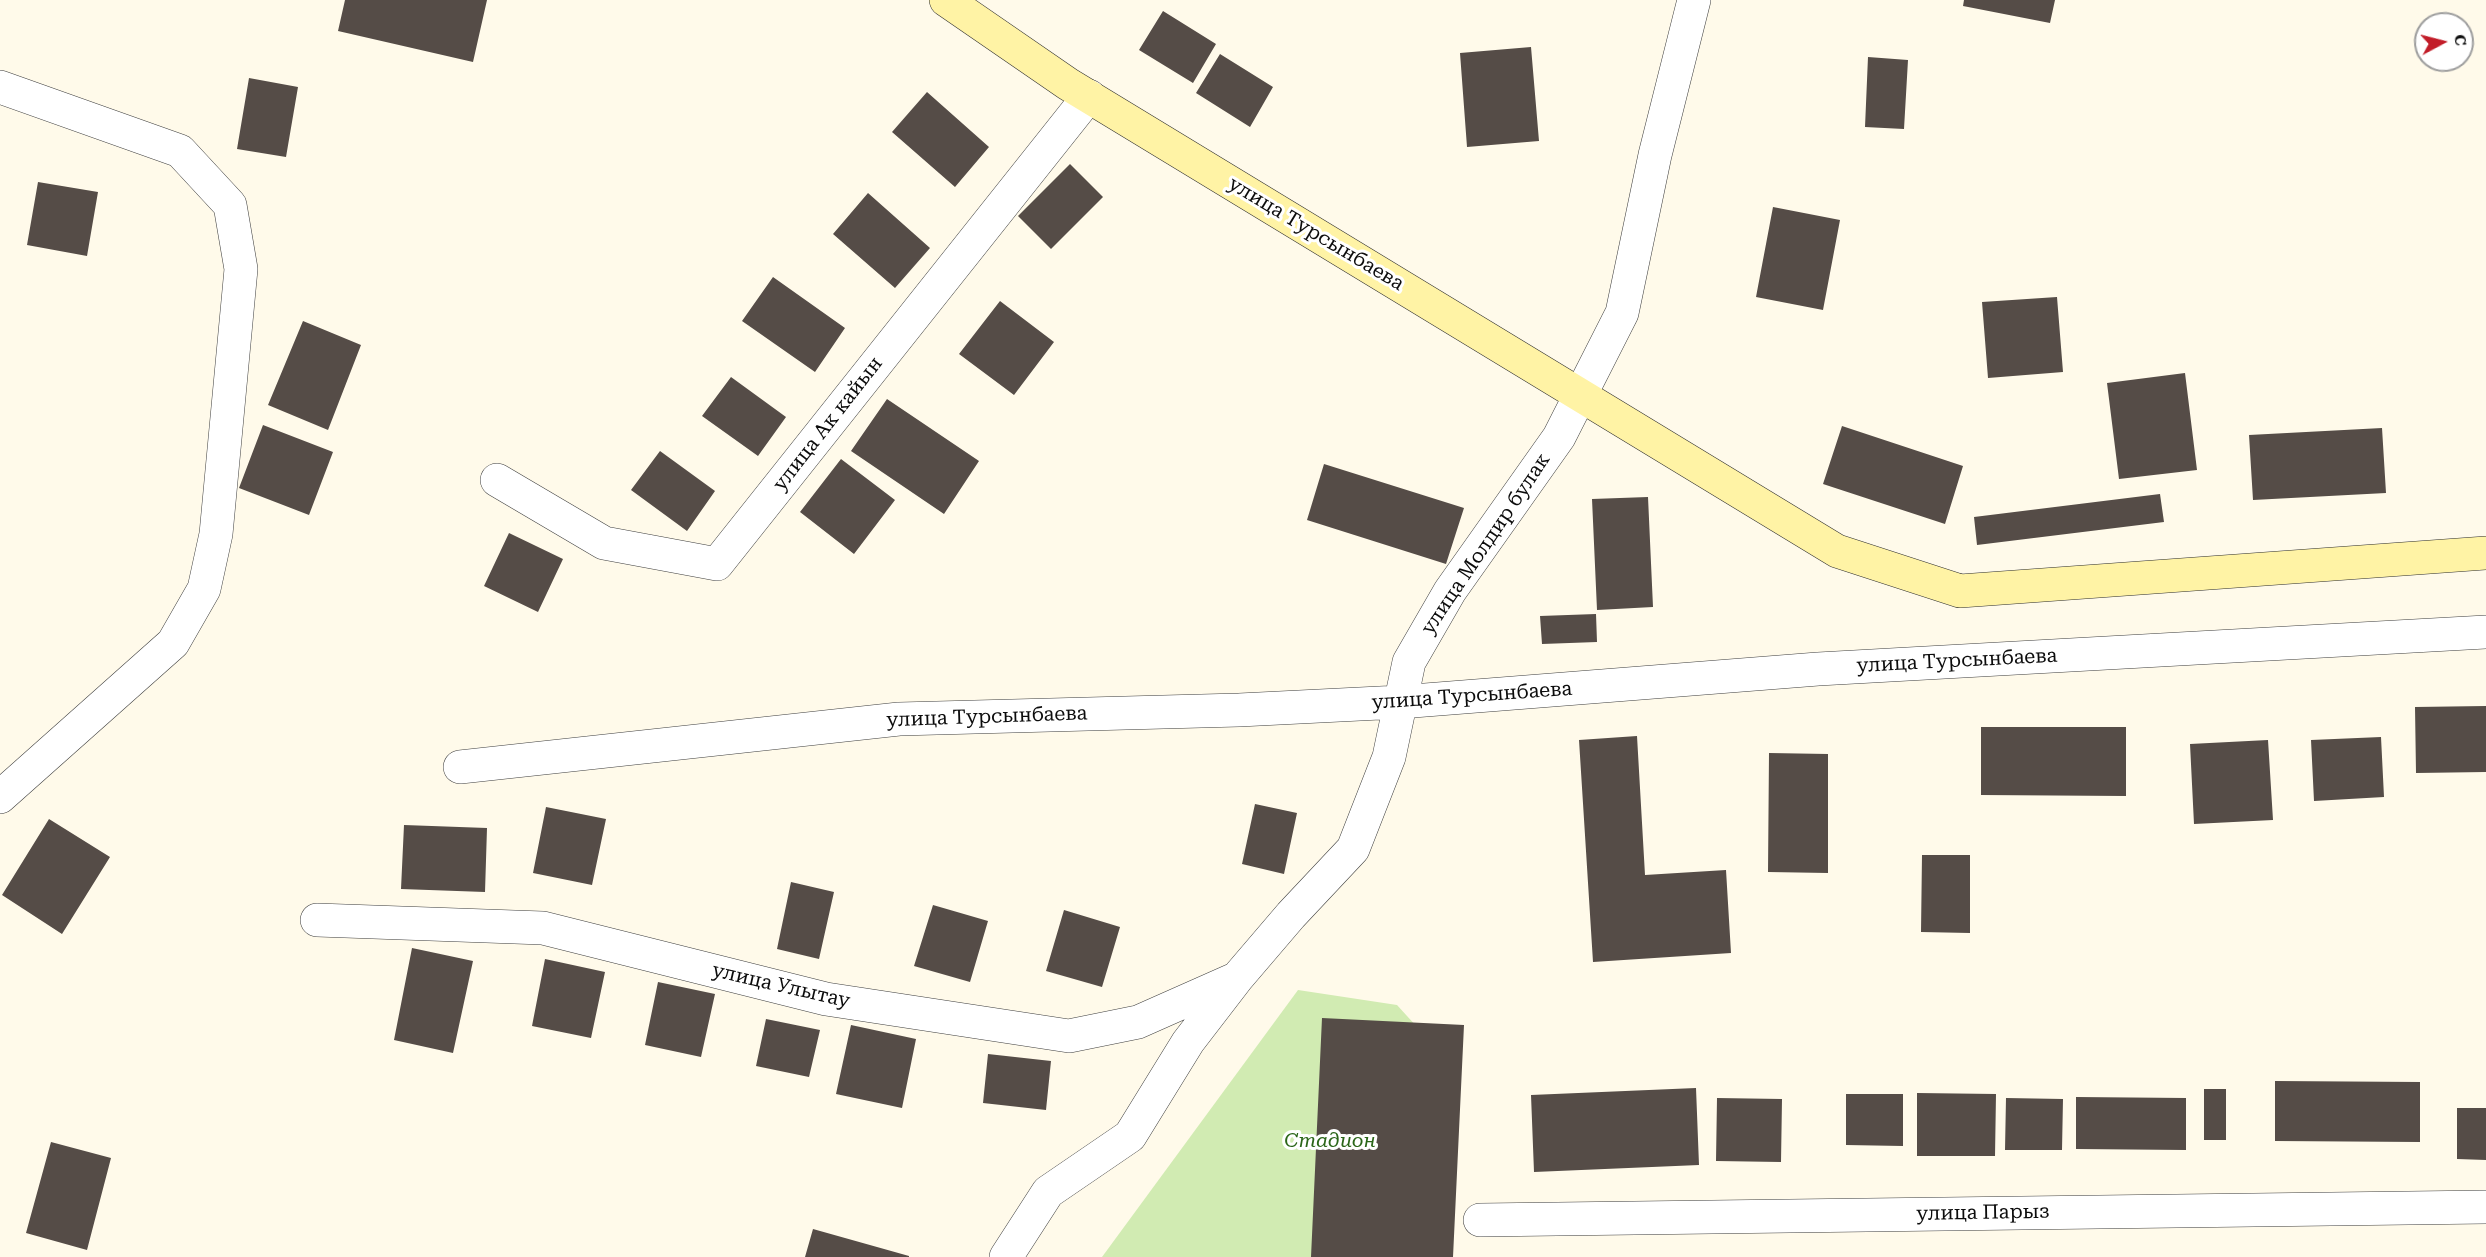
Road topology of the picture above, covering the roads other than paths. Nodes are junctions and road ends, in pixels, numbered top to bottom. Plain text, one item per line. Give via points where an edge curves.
1 (946, 0) edge
2 (1694, 0) edge
3 (0, 87) edge
4 (1089, 96) junction
5 (1581, 395) junction
6 (496, 480) dead end
7 (2486, 553) edge
8 (2486, 632) edge
9 (1400, 702) junction
10 (460, 767) dead end
11 (0, 797) edge
12 (317, 920) dead end
13 (1238, 977) junction
14 (2486, 1206) edge
15 (1480, 1220) dead end
16 (1006, 1257) edge

1 - 4 street, улица Турсынбаева
2 - 5 street, улица Молдир булак via 1655,155 1622,313
3 - 11 street via 180,151 230,205 241,269 216,534 204,589 173,643
4 - 5 street, улица Турсынбаева
4 - 6 street, улица Ак кайын via 717,564 604,543
5 - 7 street, улица Турсынбаева via 1837,551 1960,591
5 - 9 street, улица Молдир булак via 1559,437 1450,591 1409,662
8 - 9 street, улица Турсынбаева via 1818,669
9 - 10 street, улица Турсынбаева via 899,719
9 - 13 street, улица Молдир булак via 1389,757 1353,849
12 - 13 street, улица Улытау via 543,928 825,999 1069,1036 1138,1022
13 - 16 street, улица Молдир булак via 1188,1042 1130,1136 1048,1192
14 - 15 street, улица Парыз

